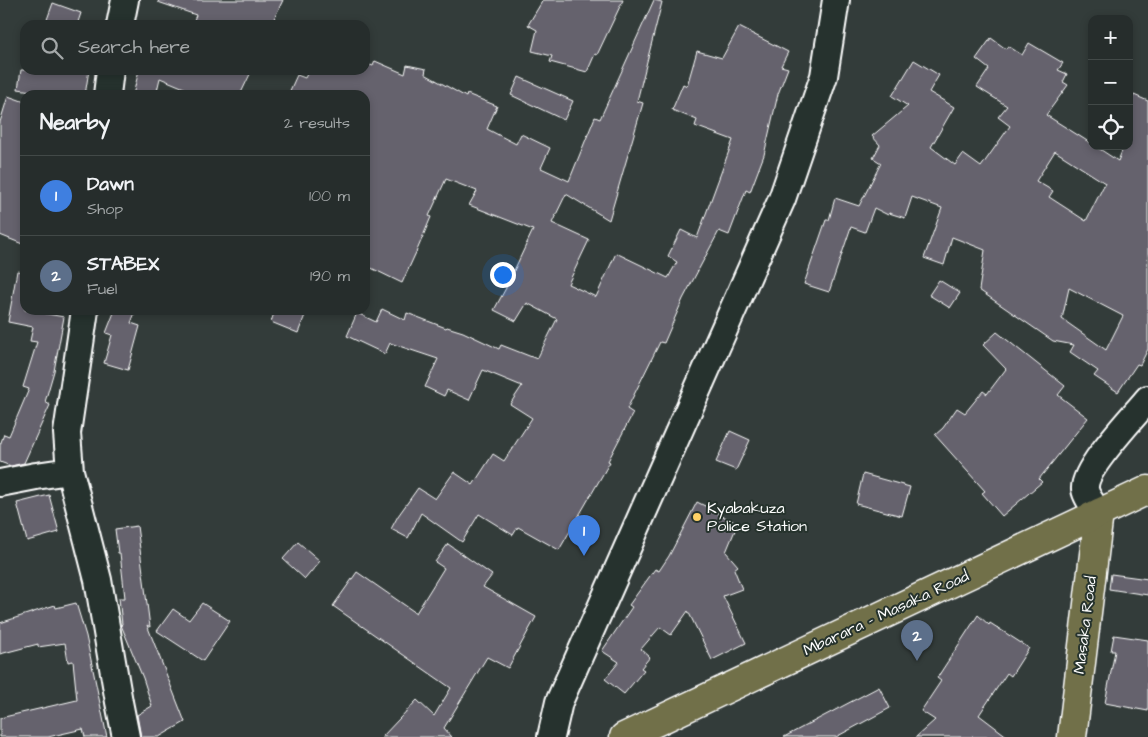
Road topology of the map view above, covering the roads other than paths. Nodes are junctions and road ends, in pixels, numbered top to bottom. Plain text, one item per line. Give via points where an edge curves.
1 (124, 0) edge
2 (836, 0) edge
3 (121, 20) edge
4 (109, 75) edge
5 (108, 90) edge
6 (84, 315) edge
7 (1148, 400) edge
8 (70, 471) junction
9 (0, 483) edge
10 (1148, 490) edge
11 (1099, 513) junction
12 (126, 737) edge
13 (551, 737) edge
14 (624, 737) edge
15 (1072, 737) edge

1 - 3 street
2 - 13 street via 824,76 782,200 559,702
4 - 5 street
6 - 8 street via 67,433
7 - 11 street via 1088,476 1085,488
8 - 9 street
8 - 12 street via 98,580
10 - 11 main road, Mbarara - Masaka Road
11 - 14 main road, Mbarara - Masaka Road
11 - 15 main road, Masaka Road

